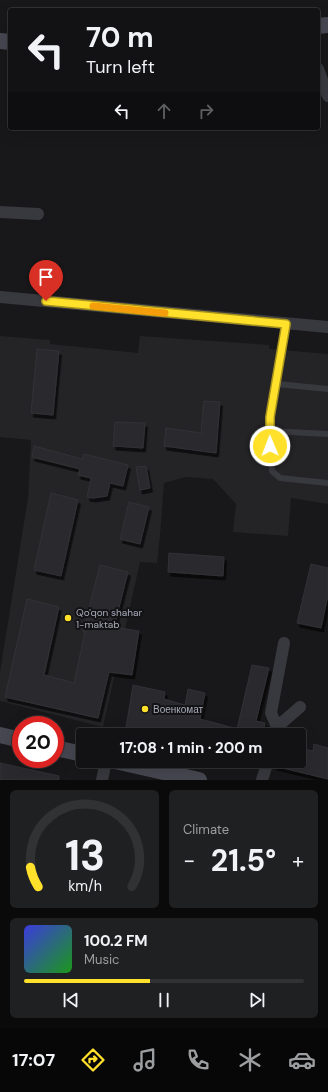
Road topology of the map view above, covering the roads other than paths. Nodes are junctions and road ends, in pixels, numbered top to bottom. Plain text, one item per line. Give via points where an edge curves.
1 (320, 74) edge
2 (328, 96) edge
3 (0, 212) edge
4 (38, 214) dead end
5 (0, 297) edge
6 (286, 324) junction
7 (328, 327) edge
8 (277, 384) junction
9 (328, 389) edge
10 (270, 431) junction
11 (328, 434) edge
12 (328, 482) edge
13 (284, 643) dead end
14 (300, 707) dead end
15 (275, 728) edge
16 (279, 728) edge
17 (0, 735) edge
18 (12, 738) edge
19 (64, 750) edge
20 (76, 752) edge
21 (105, 768) edge
22 (146, 768) edge
23 (266, 768) edge
24 (102, 780) edge
25 (199, 780) edge
26 (262, 780) edge

1 - 2 street
3 - 4 street
5 - 6 street
6 - 7 street
6 - 8 lane
8 - 9 lane
8 - 10 lane via 270,417
10 - 11 lane
10 - 12 lane via 272,471 280,478
13 - 15 street via 271,713
14 - 16 street
17 - 18 main road
19 - 20 main road
21 - 24 street
22 - 25 main road
23 - 26 street

